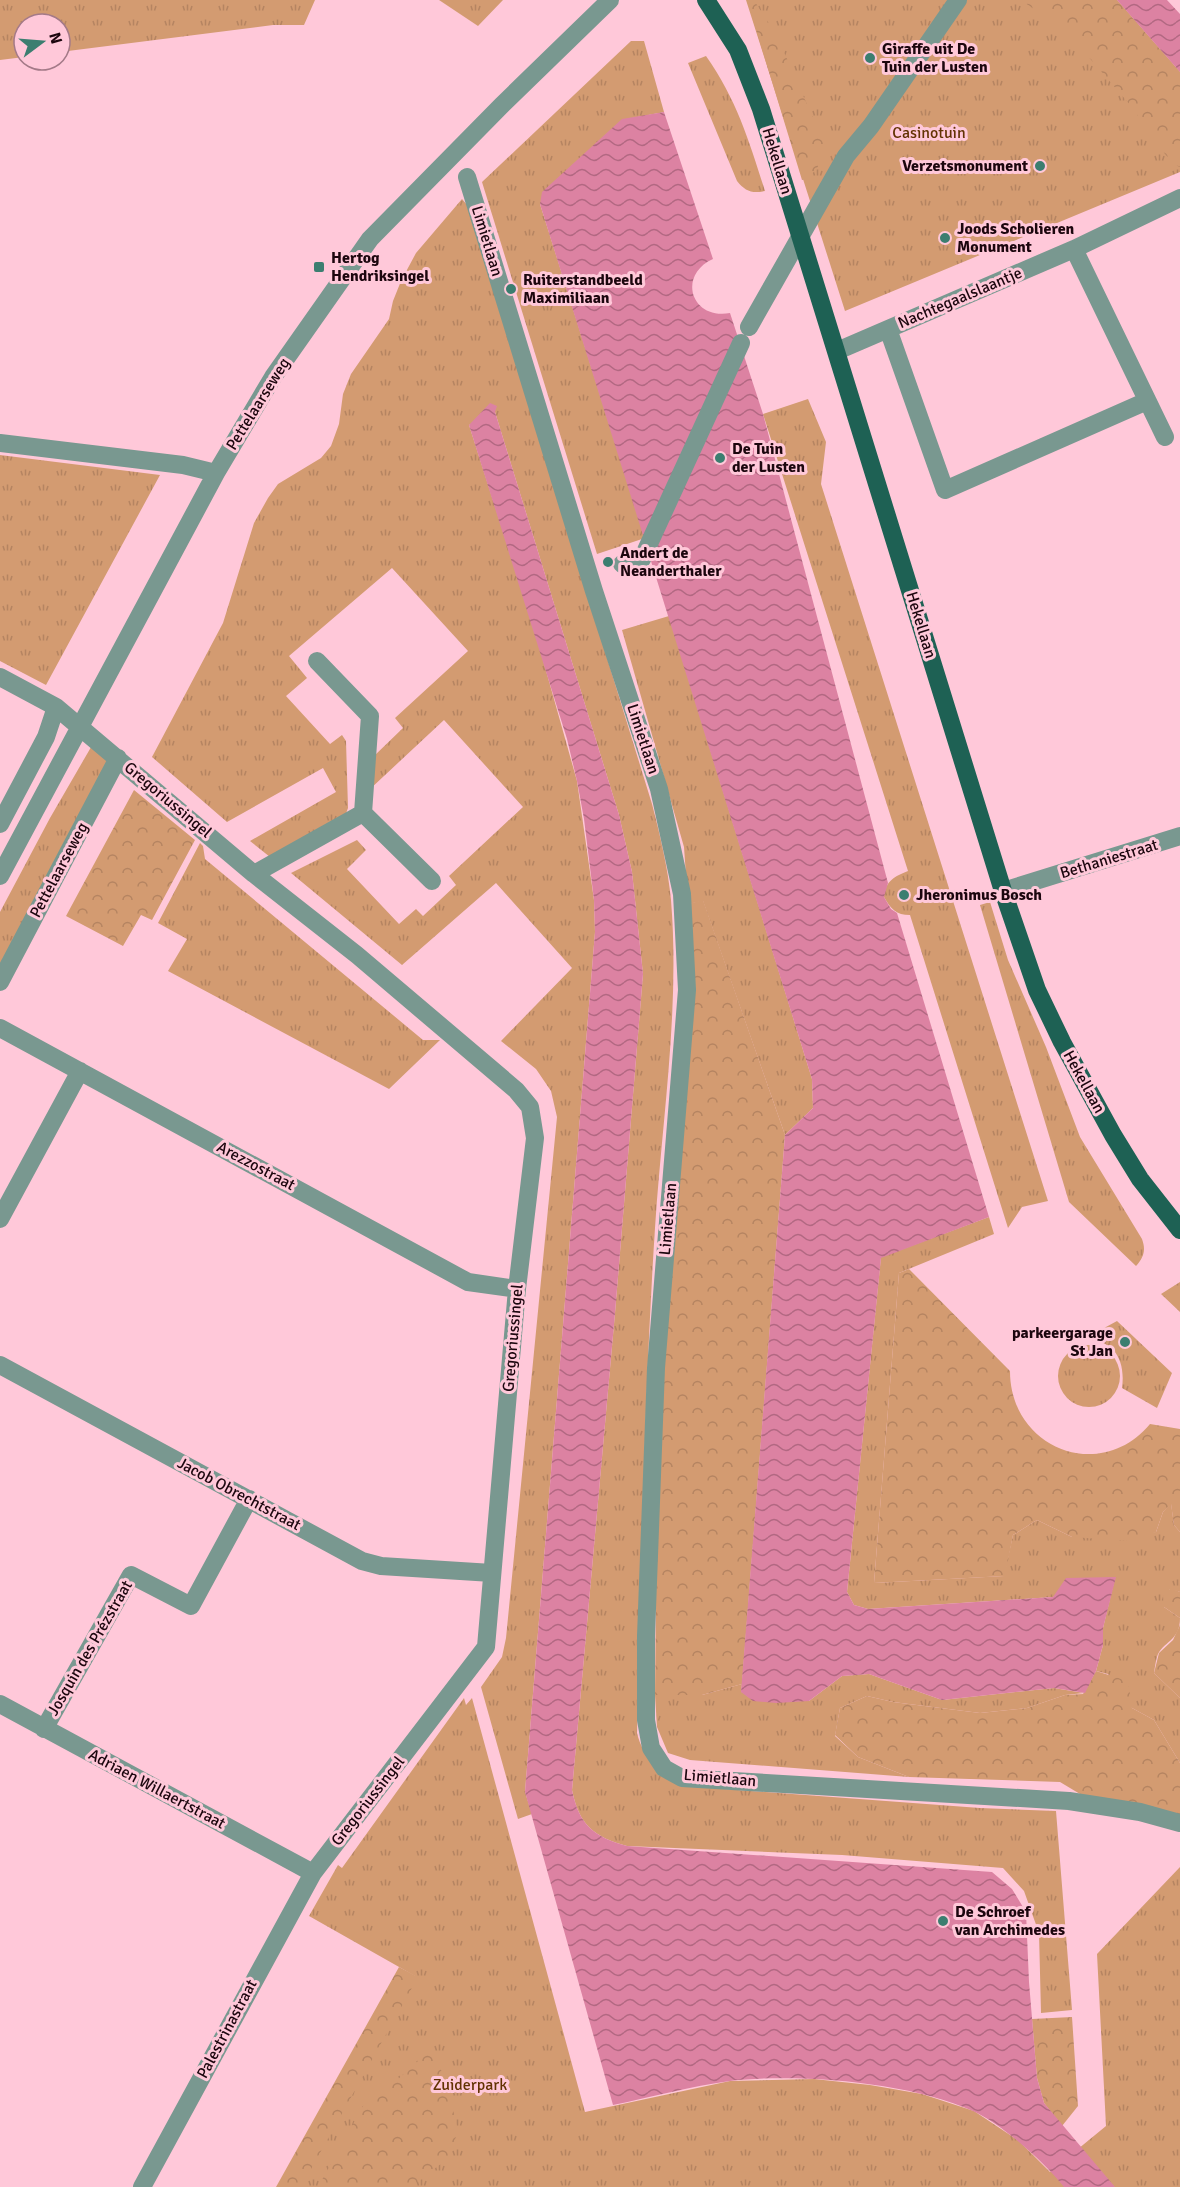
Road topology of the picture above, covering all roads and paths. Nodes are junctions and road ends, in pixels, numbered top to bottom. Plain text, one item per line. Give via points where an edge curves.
1 (610, 0) edge
2 (706, 0) edge
3 (958, 0) edge
4 (467, 177) dead end
5 (1180, 198) edge
6 (1074, 249) junction
7 (888, 328) junction
8 (837, 351) junction
9 (1147, 400) junction
10 (1165, 437) dead end
11 (0, 443) edge
12 (216, 473) junction
13 (622, 564) dead end
14 (317, 661) dead end
15 (0, 676) edge
16 (56, 707) junction
17 (80, 728) junction
18 (118, 758) junction
19 (363, 813) junction
20 (2, 815) edge
21 (1180, 836) edge
22 (254, 874) junction
23 (0, 876) edge
24 (432, 881) dead end
25 (1003, 891) junction
26 (0, 982) edge
27 (0, 1028) edge
28 (80, 1071) junction
29 (0, 1219) edge
30 (1180, 1230) edge
31 (517, 1289) junction
32 (0, 1365) edge
33 (249, 1499) junction
34 (492, 1573) junction
35 (0, 1704) edge
36 (44, 1728) junction
37 (1180, 1823) edge
38 (313, 1873) junction
39 (142, 2187) edge

1 - 12 street, Pettelaarseweg via 370,239 273,377
2 - 8 main road, Hekellaan via 738,50 761,109
3 - 13 street via 846,156 745,335 642,559
4 - 37 street, Limietlaan via 659,789 682,894 687,990 656,1368 646,1636 646,1720 651,1748 664,1768 682,1778 1069,1800
5 - 6 street, Nachtegaalslaantje
6 - 7 street, Nachtegaalslaantje
6 - 9 street
7 - 8 street, Nachtegaalslaantje
7 - 9 street via 945,490
8 - 25 main road, Hekellaan
9 - 10 street
11 - 12 street via 183,465
12 - 17 street, Pettelaarseweg
14 - 19 street via 370,716
15 - 16 street
16 - 17 street
16 - 20 street via 46,738
17 - 18 street, Gregoriussingel
17 - 23 street, Pettelaarseweg
18 - 22 street, Gregoriussingel
18 - 26 street, Pettelaarseweg
19 - 22 street
19 - 24 street
21 - 25 street, Bethaniestraat
22 - 31 street, Gregoriussingel via 357,955 516,1090 530,1107 535,1138
25 - 30 main road, Hekellaan via 1037,990 1062,1042 1140,1179
27 - 28 street, Arezzostraat
28 - 29 street
28 - 31 street, Arezzostraat via 468,1281
31 - 34 street, Gregoriussingel
32 - 33 street, Jacob Obrechtstraat
33 - 34 street, Jacob Obrechtstraat via 362,1561 381,1566
33 - 36 street, Josquin des Prézstraat via 191,1606 131,1575
34 - 38 street, Gregoriussingel via 486,1647
35 - 36 street, Adriaen Willaertstraat
36 - 38 street, Adriaen Willaertstraat
38 - 39 street, Palestrinastraat

